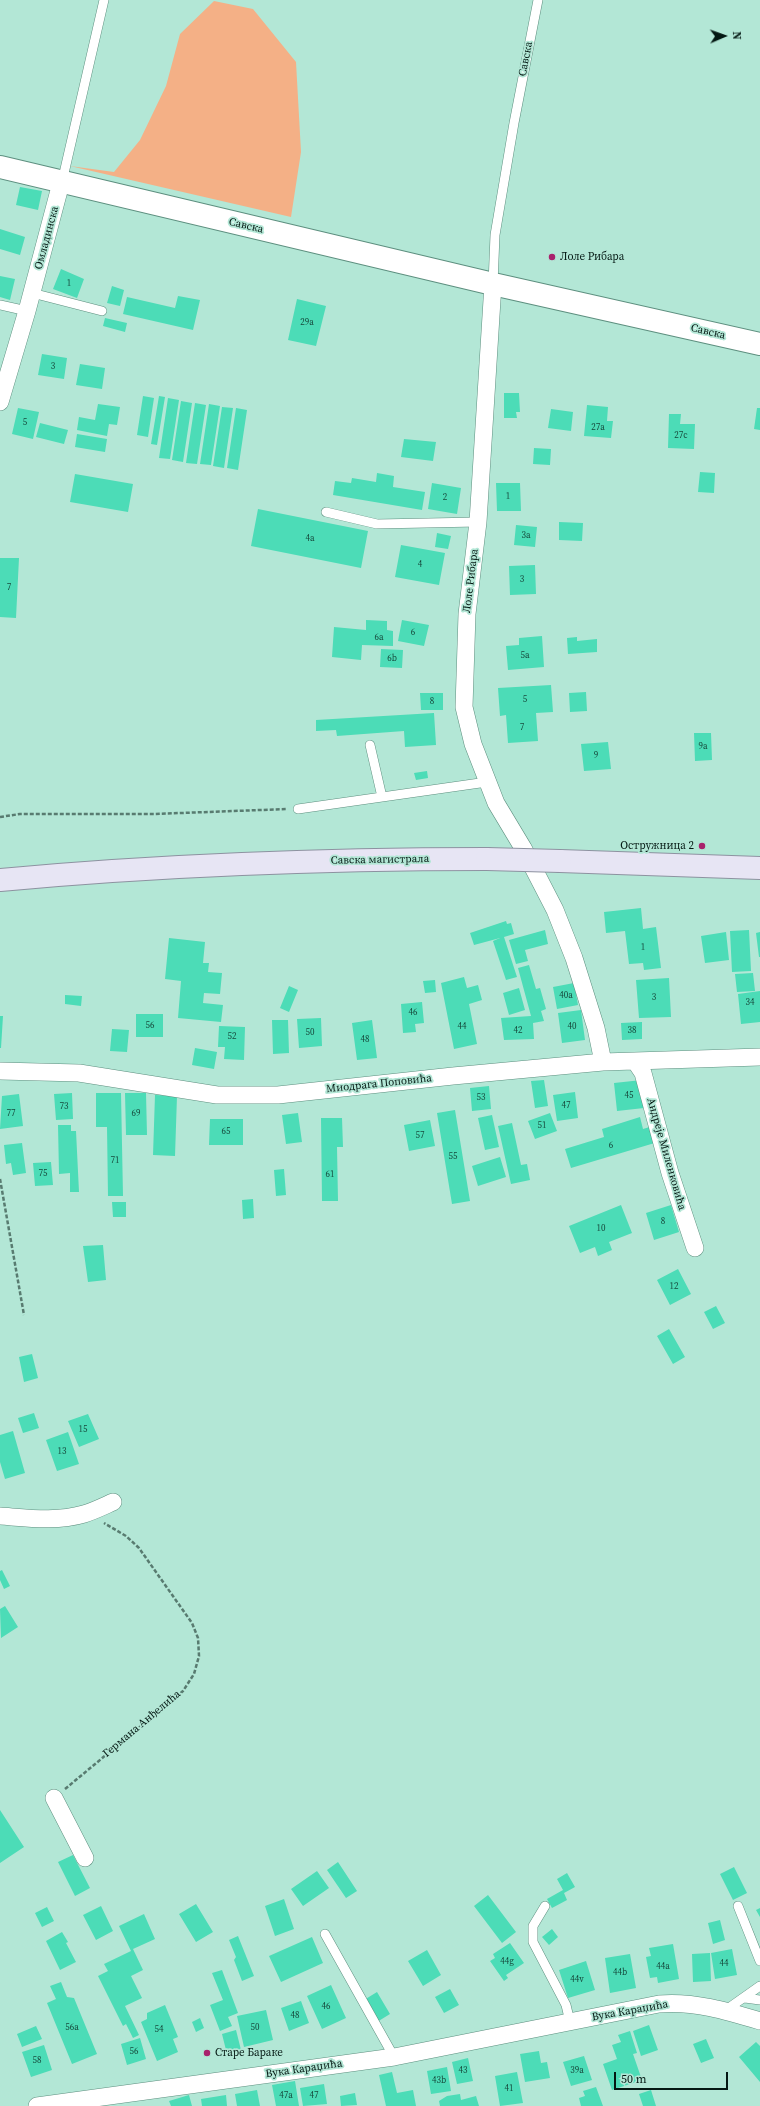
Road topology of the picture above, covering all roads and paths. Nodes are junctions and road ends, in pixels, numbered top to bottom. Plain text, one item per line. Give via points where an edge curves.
1 (104, 0) edge
2 (538, 0) edge
3 (0, 167) edge
4 (61, 182) junction
5 (493, 284) junction
6 (32, 293) junction
7 (0, 305) edge
8 (27, 311) junction
9 (102, 311) dead end
10 (760, 344) edge
11 (0, 402) edge
12 (326, 512) dead end
13 (478, 522) junction
14 (370, 745) dead end
15 (487, 782) junction
16 (382, 797) junction
17 (298, 809) joint
18 (0, 817) edge
19 (760, 868) edge
20 (0, 880) edge
21 (760, 1056) edge
22 (635, 1061) junction
23 (603, 1062) junction
24 (0, 1071) edge
25 (0, 1180) edge
26 (695, 1248) dead end
27 (24, 1315) dead end
28 (114, 1502) dead end
29 (84, 1514) junction
30 (0, 1516) edge
31 (54, 1798) joint
32 (85, 1858) dead end
33 (545, 1906) dead end
34 (738, 1906) dead end
35 (325, 1934) dead end
36 (760, 1961) edge
37 (757, 1988) edge
38 (745, 1998) junction
39 (760, 2000) edge
40 (726, 2010) junction
41 (760, 2021) edge
42 (570, 2022) junction
43 (394, 2057) junction
44 (37, 2106) edge

1 - 4 lane
2 - 5 lane, Савска via 495,236
3 - 4 street, Савска
4 - 5 street, Савска
4 - 6 street, Омладинска
5 - 10 street, Савска
5 - 13 street, Лоле Рибара
6 - 8 street, Омладинска
6 - 9 lane
7 - 8 lane
8 - 11 street, Омладинска
12 - 13 lane via 377,524
13 - 15 street, Лоле Рибара via 467,614 464,707
14 - 16 lane
15 - 16 lane
15 - 23 street, Лоле Рибара via 555,910 574,958 596,1028
16 - 17 lane
17 - 18 path via 154,814 20,814
19 - 20 main road, Савска магистрала, bridge via 487,859 358,860 215,865
21 - 22 street, Миодрага Поповића
22 - 23 street, Миодрага Поповића
22 - 26 street, Андреје Миленковића via 643,1073 670,1173
23 - 24 street, Миодрага Поповића via 278,1095 236,1096 79,1073
25 - 27 path
28 - 29 street
29 - 30 street via 41,1519
29 - 31 path, Германа Анђелића via 126,1536 139,1548 192,1623 198,1638 199,1656 194,1674 183,1692
31 - 32 street
33 - 42 lane via 533,1926 532,1942 566,2005
34 - 36 lane
35 - 43 lane
37 - 38 lane
38 - 39 lane
38 - 40 lane
40 - 41 street, Вука Караџића
40 - 42 street, Вука Караџића via 672,2003
42 - 43 street, Вука Караџића
43 - 44 street, Вука Караџића

